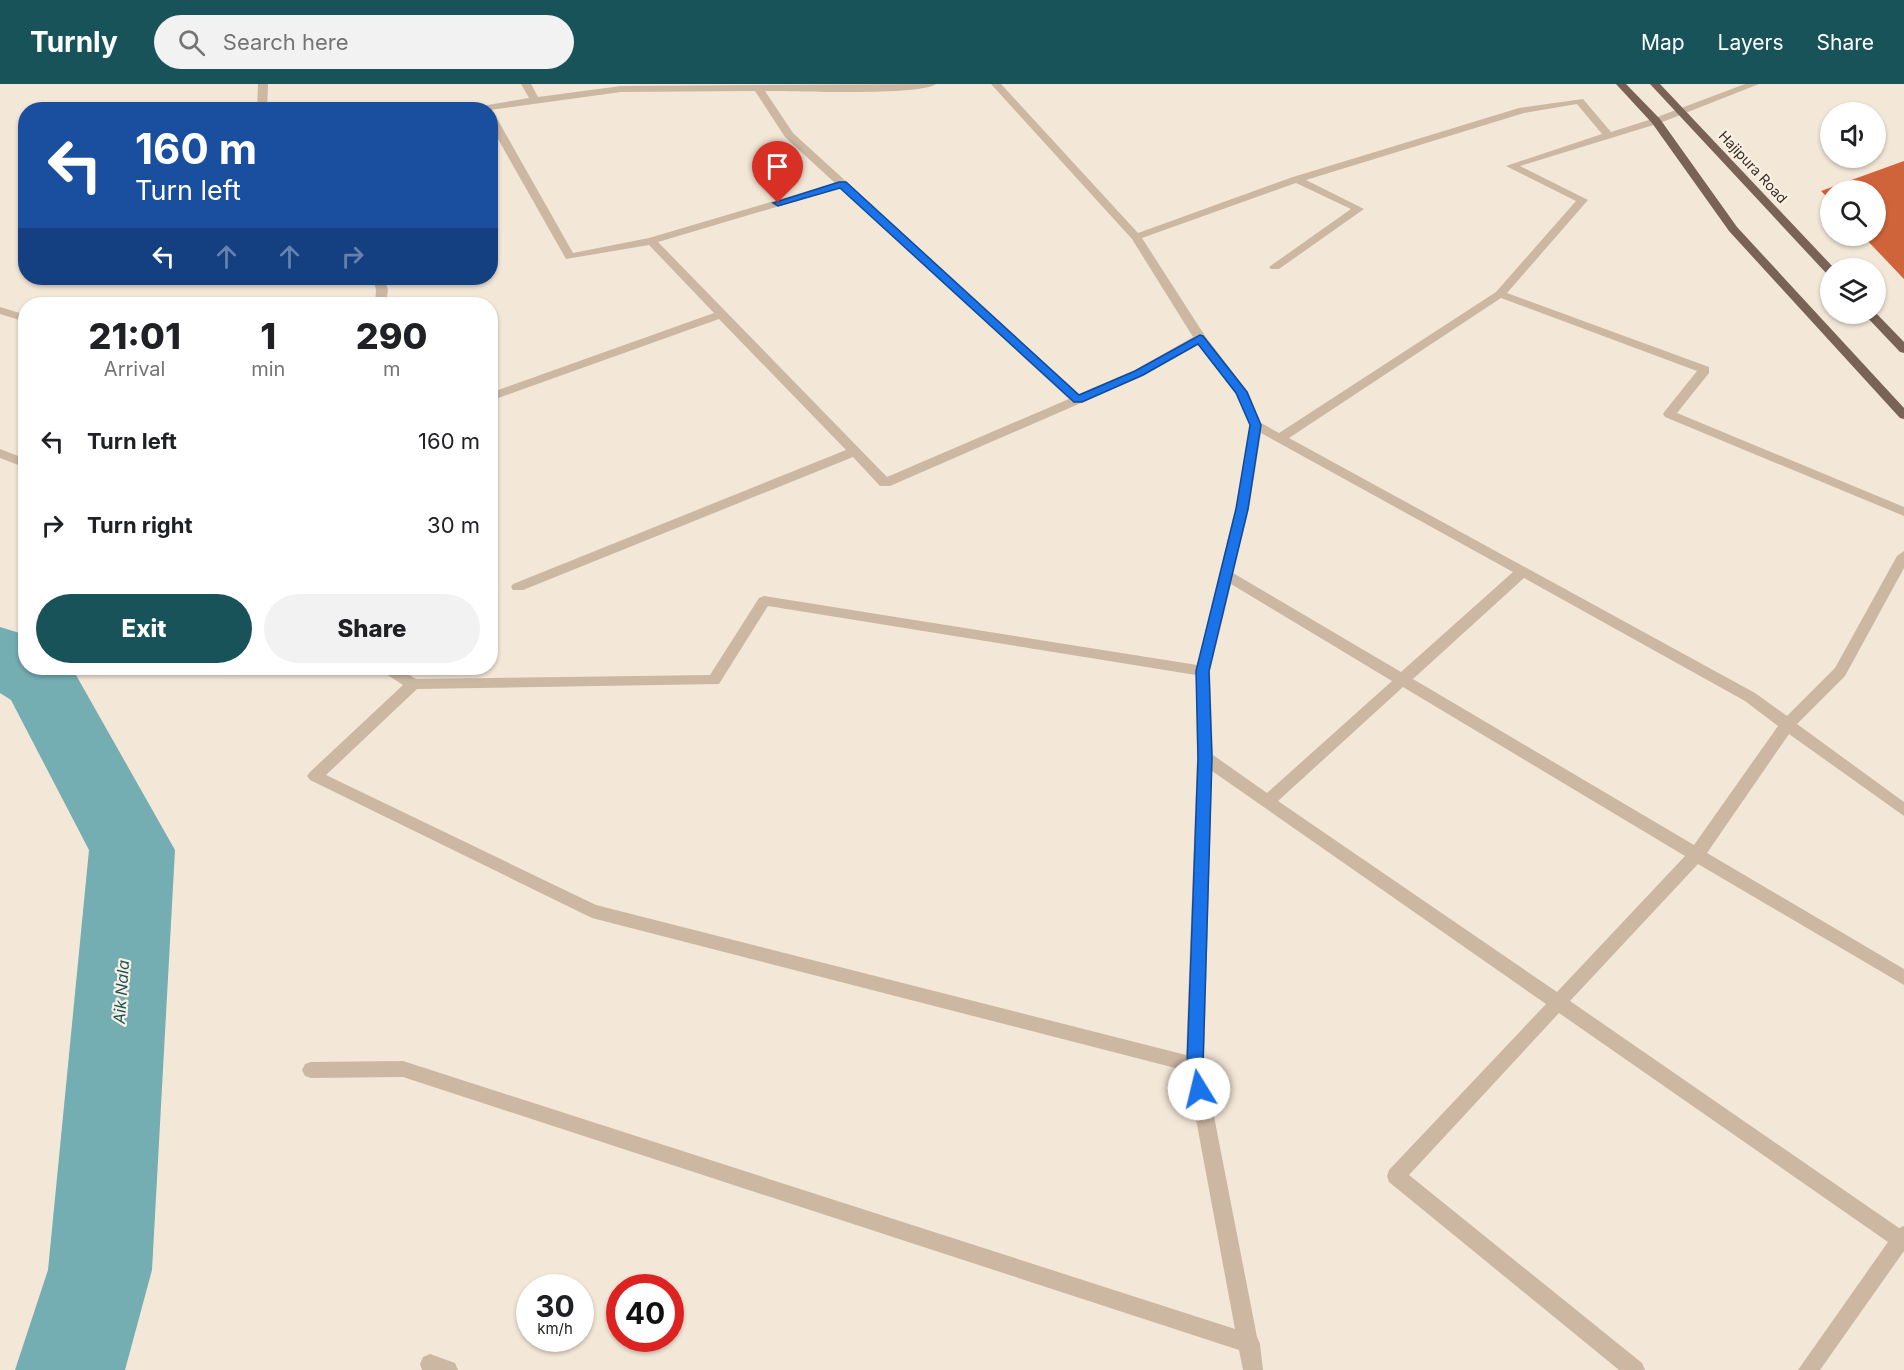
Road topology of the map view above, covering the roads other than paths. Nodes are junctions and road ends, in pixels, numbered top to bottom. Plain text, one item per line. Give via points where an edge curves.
1 (263, 84) edge
2 (526, 84) edge
3 (932, 84) edge
4 (996, 84) edge
5 (1621, 84) edge
6 (1655, 84) edge
7 (1754, 84) edge
8 (834, 86) edge
9 (758, 89) junction
10 (535, 100) junction
11 (262, 102) edge
12 (498, 108) edge
13 (1681, 112) junction
14 (1656, 121) junction
15 (498, 128) edge
16 (1609, 136) junction
17 (1297, 179) junction
18 (842, 184) junction
19 (1136, 237) junction
20 (651, 242) junction
21 (1820, 260) edge
22 (1275, 267) dead end
23 (1500, 294) junction
24 (0, 310) edge
25 (721, 314) junction
26 (18, 316) edge
27 (1879, 324) edge
28 (1200, 338) junction
29 (1904, 350) edge
30 (498, 394) edge
31 (1078, 400) junction
32 (1904, 415) edge
33 (1256, 425) junction
34 (1280, 438) junction
35 (854, 452) junction
36 (0, 453) edge
37 (18, 461) edge
38 (1904, 512) edge
39 (1904, 556) edge
40 (1522, 572) junction
41 (1226, 575) junction
42 (518, 587) dead end
43 (1203, 671) junction
44 (399, 675) edge
45 (1402, 679) junction
46 (413, 684) junction
47 (1787, 725) junction
48 (1205, 758) junction
49 (1268, 801) junction
50 (1904, 810) edge
51 (1697, 854) junction
52 (1904, 978) edge
53 (1559, 1003) junction
54 (1195, 1065) junction
55 (311, 1070) dead end
56 (1903, 1239) edge
57 (1250, 1344) junction
58 (1253, 1370) edge
59 (1635, 1370) edge
60 (1808, 1370) edge

1 - 11 street
2 - 10 street
3 - 8 street via 902,88
4 - 19 street
5 - 14 main road
6 - 13 main road, Hajipura Road
7 - 13 street
8 - 9 street
9 - 10 street via 621,89
9 - 18 street via 789,135
10 - 12 street
13 - 14 street
13 - 21 main road, Hajipura Road
14 - 16 street
14 - 32 main road via 1733,229
15 - 20 street via 570,257
16 - 17 street via 1579,101 1523,110
16 - 23 street via 1511,166 1583,200
17 - 19 street
17 - 22 street via 1359,209
18 - 20 street
18 - 31 street
19 - 28 street
20 - 25 street
23 - 34 street
23 - 38 street via 1705,370 1669,414
24 - 26 street
25 - 30 street
25 - 35 street
27 - 29 main road
28 - 31 street via 1139,373
28 - 33 street via 1242,392
31 - 35 street via 885,483
33 - 34 street
33 - 41 street
34 - 40 street
35 - 42 street
36 - 37 street
39 - 47 street via 1840,672
40 - 45 street
40 - 47 street via 1750,697
41 - 43 street
41 - 45 street
43 - 46 street via 764,602 714,680
43 - 48 street
44 - 46 street
45 - 49 street
45 - 51 street
46 - 54 street via 315,776 592,911
47 - 50 street
47 - 51 street
48 - 49 street
48 - 54 street
49 - 53 street
51 - 52 street
51 - 53 street
53 - 56 street
53 - 59 street via 1396,1176
54 - 57 street
55 - 57 street via 403,1070
56 - 60 street
57 - 58 street

